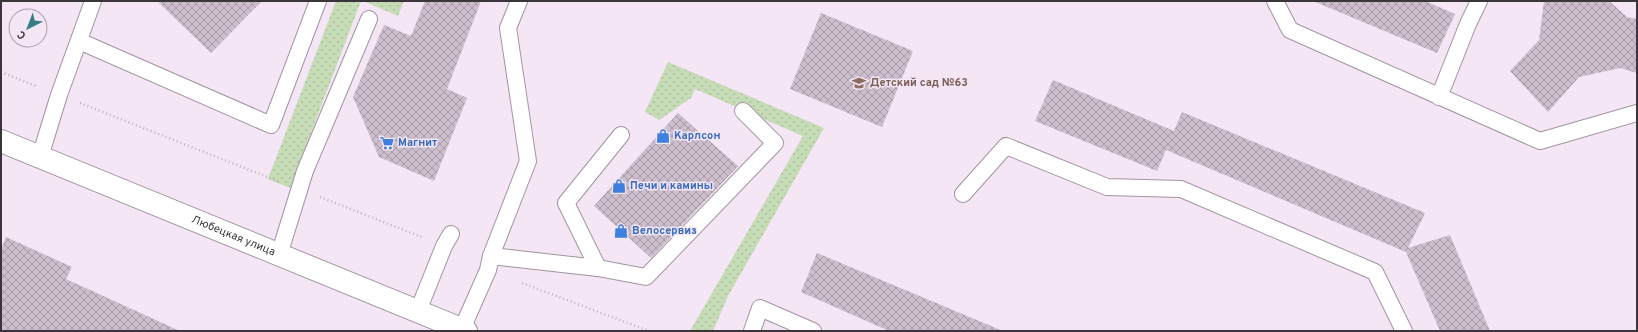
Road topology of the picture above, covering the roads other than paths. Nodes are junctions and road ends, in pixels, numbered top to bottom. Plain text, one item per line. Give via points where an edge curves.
1 (93, 1) edge
2 (318, 1) edge
3 (519, 1) edge
4 (1275, 1) edge
5 (1479, 1) edge
6 (369, 19) dead end
7 (79, 41) junction
8 (1439, 97) junction
9 (743, 111) dead end
10 (1637, 113) edge
11 (621, 135) dead end
12 (1, 141) edge
13 (40, 157) junction
14 (963, 194) dead end
15 (448, 240) road end
16 (279, 255) junction
17 (489, 263) junction
18 (598, 268) junction
19 (418, 311) junction
20 (464, 330) edge
21 (752, 331) edge
22 (813, 331) edge
23 (1404, 331) edge

1 - 7 lane
2 - 7 lane via 271,125
3 - 17 lane via 508,28 528,161
4 - 8 lane via 1290,30
5 - 8 lane
6 - 16 lane via 299,189
7 - 13 lane
8 - 10 lane via 1540,141
9 - 18 lane via 775,143 646,277
11 - 18 lane via 566,203
12 - 13 street, Любецкая улица
13 - 16 street, Любецкая улица
14 - 23 lane via 1006,146 1107,187 1181,190 1375,272
15 - 19 lane
16 - 19 street, Любецкая улица
17 - 18 lane
17 - 20 lane
19 - 20 street, Любецкая улица
21 - 22 lane via 760,308

